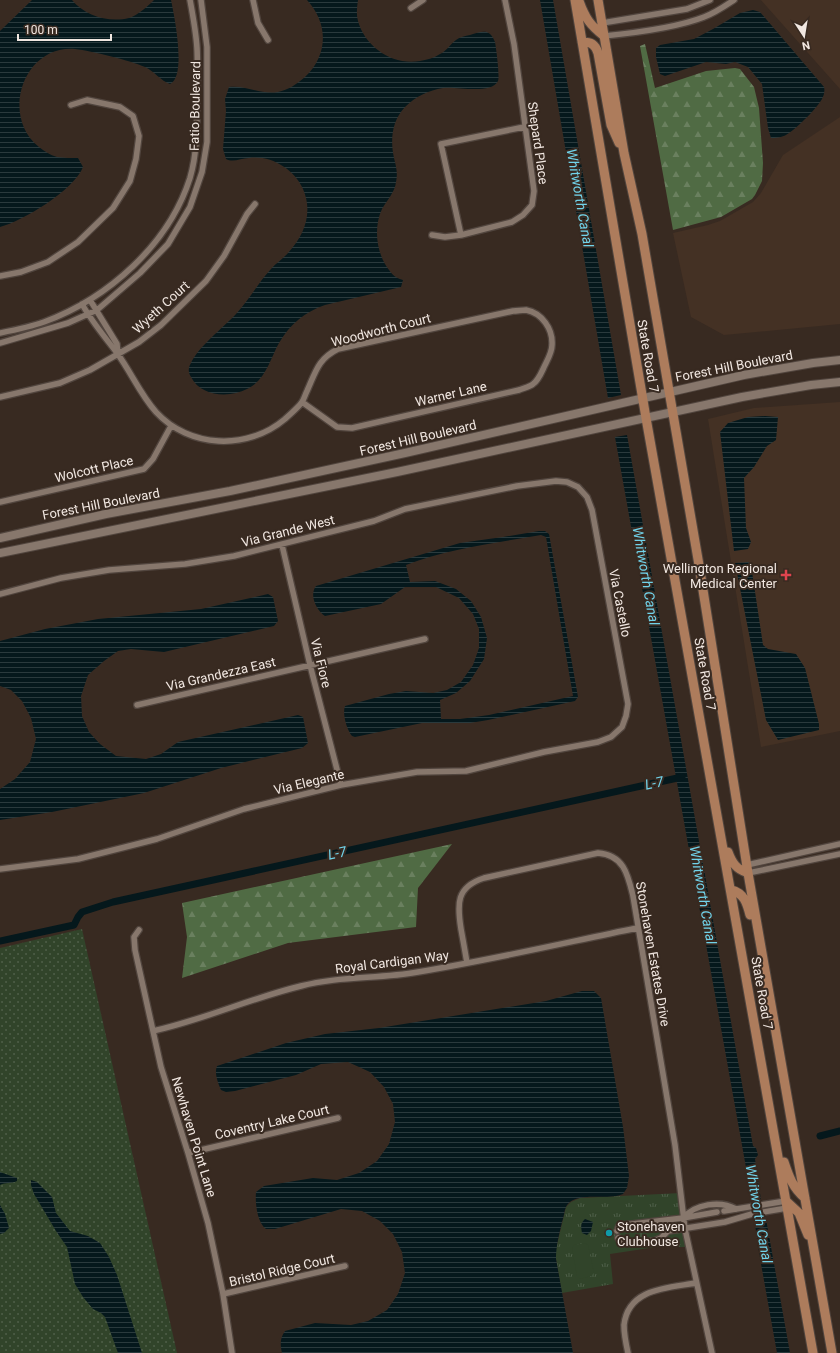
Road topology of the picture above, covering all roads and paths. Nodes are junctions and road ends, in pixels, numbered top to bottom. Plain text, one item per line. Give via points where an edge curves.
1 (190, 0) edge
2 (201, 0) edge
3 (254, 0) edge
4 (423, 0) edge
5 (505, 0) edge
6 (575, 0) edge
7 (579, 0) edge
8 (598, 0) edge
9 (710, 0) edge
10 (734, 0) edge
11 (411, 8) dead end
12 (602, 23) junction
13 (604, 36) junction
14 (268, 40) dead end
15 (582, 42) junction
16 (71, 105) dead end
17 (524, 127) junction
18 (624, 153) junction
19 (255, 204) dead end
20 (432, 235) dead end
21 (462, 235) junction
22 (0, 276) edge
23 (90, 300) junction
24 (82, 304) junction
25 (97, 310) junction
26 (88, 314) junction
27 (536, 314) joint
28 (0, 333) edge
29 (0, 343) edge
30 (118, 354) junction
31 (840, 360) edge
32 (840, 382) edge
33 (668, 392) junction
34 (0, 397) edge
35 (642, 398) junction
36 (302, 402) junction
37 (672, 413) junction
38 (646, 418) junction
39 (171, 426) junction
40 (578, 487) joint
41 (0, 502) edge
42 (0, 538) edge
43 (282, 545) junction
44 (0, 553) edge
45 (0, 594) edge
46 (425, 639) dead end
47 (310, 664) junction
48 (137, 705) dead end
49 (622, 726) joint
50 (341, 785) junction
51 (719, 824) junction
52 (840, 844) edge
53 (794, 854) junction
54 (840, 854) edge
55 (796, 863) junction
56 (0, 869) edge
57 (747, 869) junction
58 (731, 890) junction
59 (637, 928) junction
60 (139, 930) dead end
61 (763, 957) junction
62 (467, 963) junction
63 (153, 1031) junction
64 (338, 1118) dead end
65 (774, 1134) junction
66 (188, 1153) junction
67 (806, 1198) junction
68 (787, 1204) junction
69 (707, 1206) junction
70 (737, 1209) junction
71 (708, 1214) junction
72 (683, 1218) junction
73 (666, 1220) junction
74 (710, 1224) junction
75 (685, 1229) junction
76 (668, 1231) junction
77 (815, 1253) junction
78 (346, 1266) dead end
79 (696, 1283) junction
80 (223, 1294) junction
81 (232, 1353) edge
82 (628, 1353) edge
83 (712, 1353) edge
84 (813, 1353) edge
85 (832, 1353) edge

1 - 23 street, Fatio Boulevard via 196,29 197,139 195,157 182,201 162,234 127,271
2 - 25 street, Fatio Boulevard via 207,47 207,142 202,172 193,200 168,244 140,273
3 - 14 street via 258,23
4 - 11 street
5 - 17 street, Shepard Place via 514,44
6 - 15 main road, State Road 7
7 - 13 main road via 589,22
8 - 12 main road, State Road 7
9 - 12 street via 687,9
10 - 13 street via 691,22
12 - 13 main road, State Road 7
13 - 18 main road, State Road 7
15 - 18 main road via 590,42 598,53 611,125
15 - 35 main road, State Road 7
16 - 22 street via 87,100 120,107 133,116 139,136 130,181 113,208 78,242 48,262 21,272
17 - 21 street, Shepard Place via 534,191 532,205 512,222
17 - 21 street via 441,144
18 - 33 main road, State Road 7 via 642,234
19 - 30 street, Wyeth Court via 206,281 161,325
20 - 21 street, Shepard Place
23 - 24 street, Fatio Boulevard
23 - 25 street, Woodworth Court
24 - 26 street, Woodworth Court
24 - 28 street, Fatio Boulevard via 43,322
25 - 26 street, Fatio Boulevard
25 - 30 street, Woodworth Court via 117,344
26 - 29 street, Fatio Boulevard via 68,323
26 - 30 street, Woodworth Court
27 - 36 street, Woodworth Court via 525,310 513,311 338,348 320,363
27 - 36 street, Warner Lane via 547,325 551,334 550,354 541,374 533,384 519,390 352,428 337,427
30 - 34 street, Wyeth Court via 60,383
30 - 39 street, Woodworth Court via 143,396 155,412
31 - 33 main road, Forest Hill Boulevard via 744,375
32 - 37 main road, Forest Hill Boulevard via 742,397
33 - 35 main road, Forest Hill Boulevard
33 - 37 main road, State Road 7
35 - 38 main road, State Road 7
35 - 42 main road, Forest Hill Boulevard via 405,453
36 - 39 street, Woodworth Court via 268,431 250,438 210,440 188,435
37 - 38 main road, Forest Hill Boulevard
37 - 57 main road, State Road 7
38 - 44 main road, Forest Hill Boulevard
38 - 51 main road, State Road 7
39 - 41 street, Wolcott Place via 153,459 144,469
40 - 43 street, Via Grande West via 556,481 517,486 405,509 374,521
40 - 49 street, Via Castello via 592,510 628,704
43 - 45 street, Via Grande West via 185,564 110,570 61,578
43 - 47 street, Via Fiore
46 - 47 street, Via Grandezza East
47 - 48 street, Via Grandezza East
47 - 50 street, Via Fiore
49 - 50 street, Via Elegante via 611,737 598,742 466,771 417,772
50 - 56 street, Via Elegante via 244,809 157,839 78,859
51 - 57 main road via 731,860 736,868
51 - 58 main road, State Road 7
52 - 53 street
53 - 55 street
53 - 57 street
54 - 55 street
55 - 57 street
57 - 61 main road, State Road 7
58 - 61 main road via 742,896 747,903
58 - 65 main road, State Road 7
59 - 62 street, Royal Cardigan Way
59 - 62 street, Stonehaven Estates Drive via 629,881 620,862 610,855 598,854 568,860 484,878 466,889 458,908
59 - 72 street, Stonehaven Estates Drive via 675,1145
60 - 63 street, Newhaven Point Lane via 134,937 134,943
61 - 67 main road, State Road 7
62 - 63 street, Royal Cardigan Way via 300,986
63 - 66 street, Newhaven Point Lane via 161,1067
64 - 66 street, Coventry Lake Court
65 - 67 main road via 789,1179
65 - 68 main road, State Road 7
66 - 80 street, Newhaven Point Lane via 208,1223
67 - 77 main road, State Road 7
68 - 70 street
68 - 74 street via 765,1212
68 - 77 main road via 799,1213
68 - 84 main road, State Road 7
69 - 70 street via 725,1204
69 - 71 street
69 - 72 street via 692,1210
70 - 71 street
71 - 72 street
71 - 74 street
72 - 73 street
72 - 75 street, Stonehaven Estates Drive
73 - 76 street
73 - 76 street via 619,1226 617,1235 625,1244 654,1241
74 - 75 street
75 - 76 street
75 - 79 street, Stonehaven Estates Drive
77 - 85 main road, State Road 7
78 - 80 street, Bristol Ridge Court
79 - 82 street via 653,1290 634,1303 624,1325
79 - 83 street, Stonehaven Estates Drive
80 - 81 street, Newhaven Point Lane

